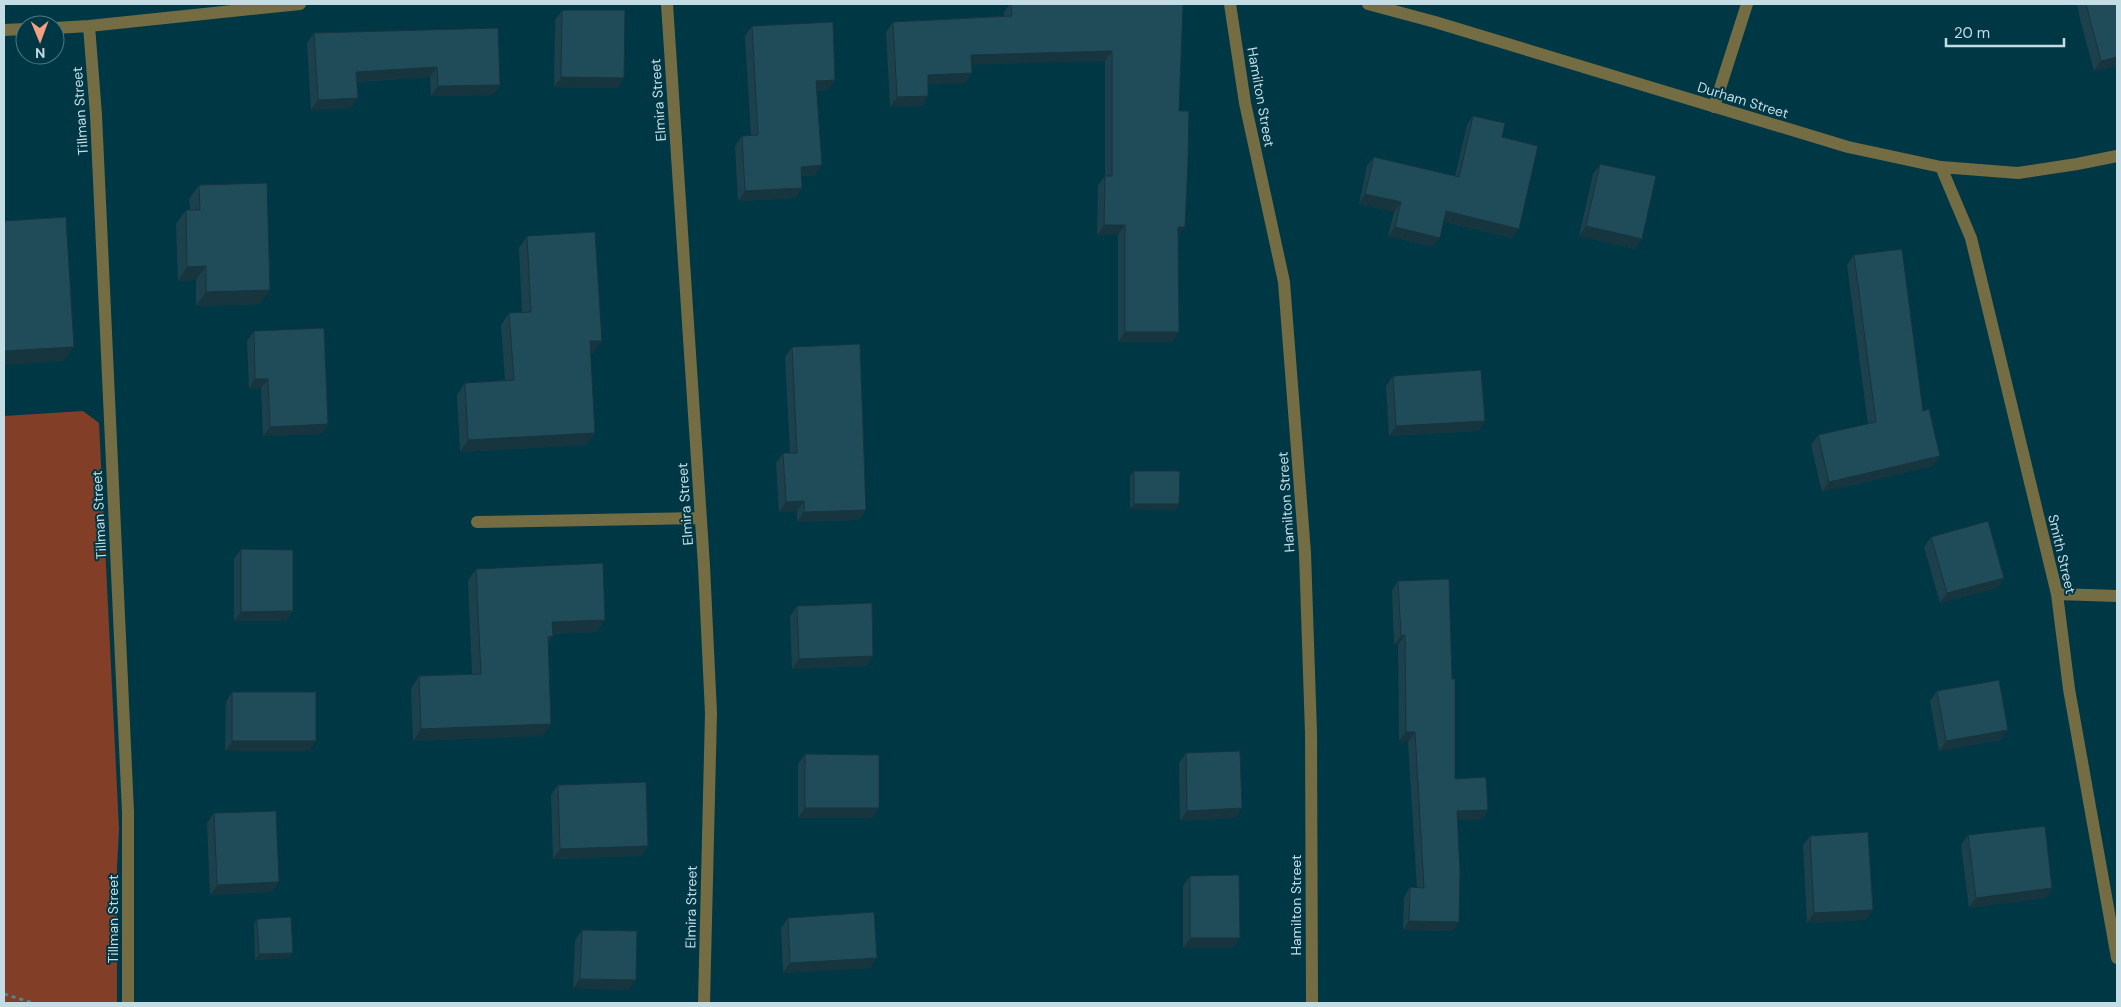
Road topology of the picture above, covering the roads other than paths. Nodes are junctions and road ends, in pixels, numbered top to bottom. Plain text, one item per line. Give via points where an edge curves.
1 (300, 4) edge
2 (667, 4) edge
3 (1230, 4) edge
4 (1368, 4) edge
5 (1747, 4) edge
6 (89, 26) junction
7 (65, 27) edge
8 (1714, 107) junction
9 (2117, 156) edge
10 (1941, 167) junction
11 (701, 518) junction
12 (477, 522) dead end
13 (2057, 594) junction
14 (2117, 596) edge
15 (2117, 958) edge
16 (128, 1003) edge
17 (704, 1003) edge
18 (1312, 1003) edge

1 - 6 street
2 - 11 street, Elmira Street
3 - 18 street, Hamilton Street via 1245,103 1284,282 1306,572 1312,733
4 - 8 street, Durham Street via 1444,24
5 - 8 street
6 - 7 street
6 - 16 street, Tillman Street via 128,812
8 - 10 street, Durham Street via 1848,147
9 - 10 street, Durham Street via 2018,173
10 - 13 street, Smith Street via 1971,238
11 - 12 street
11 - 17 street, Elmira Street via 711,712
13 - 14 street
13 - 15 street, Smith Street via 2069,689

